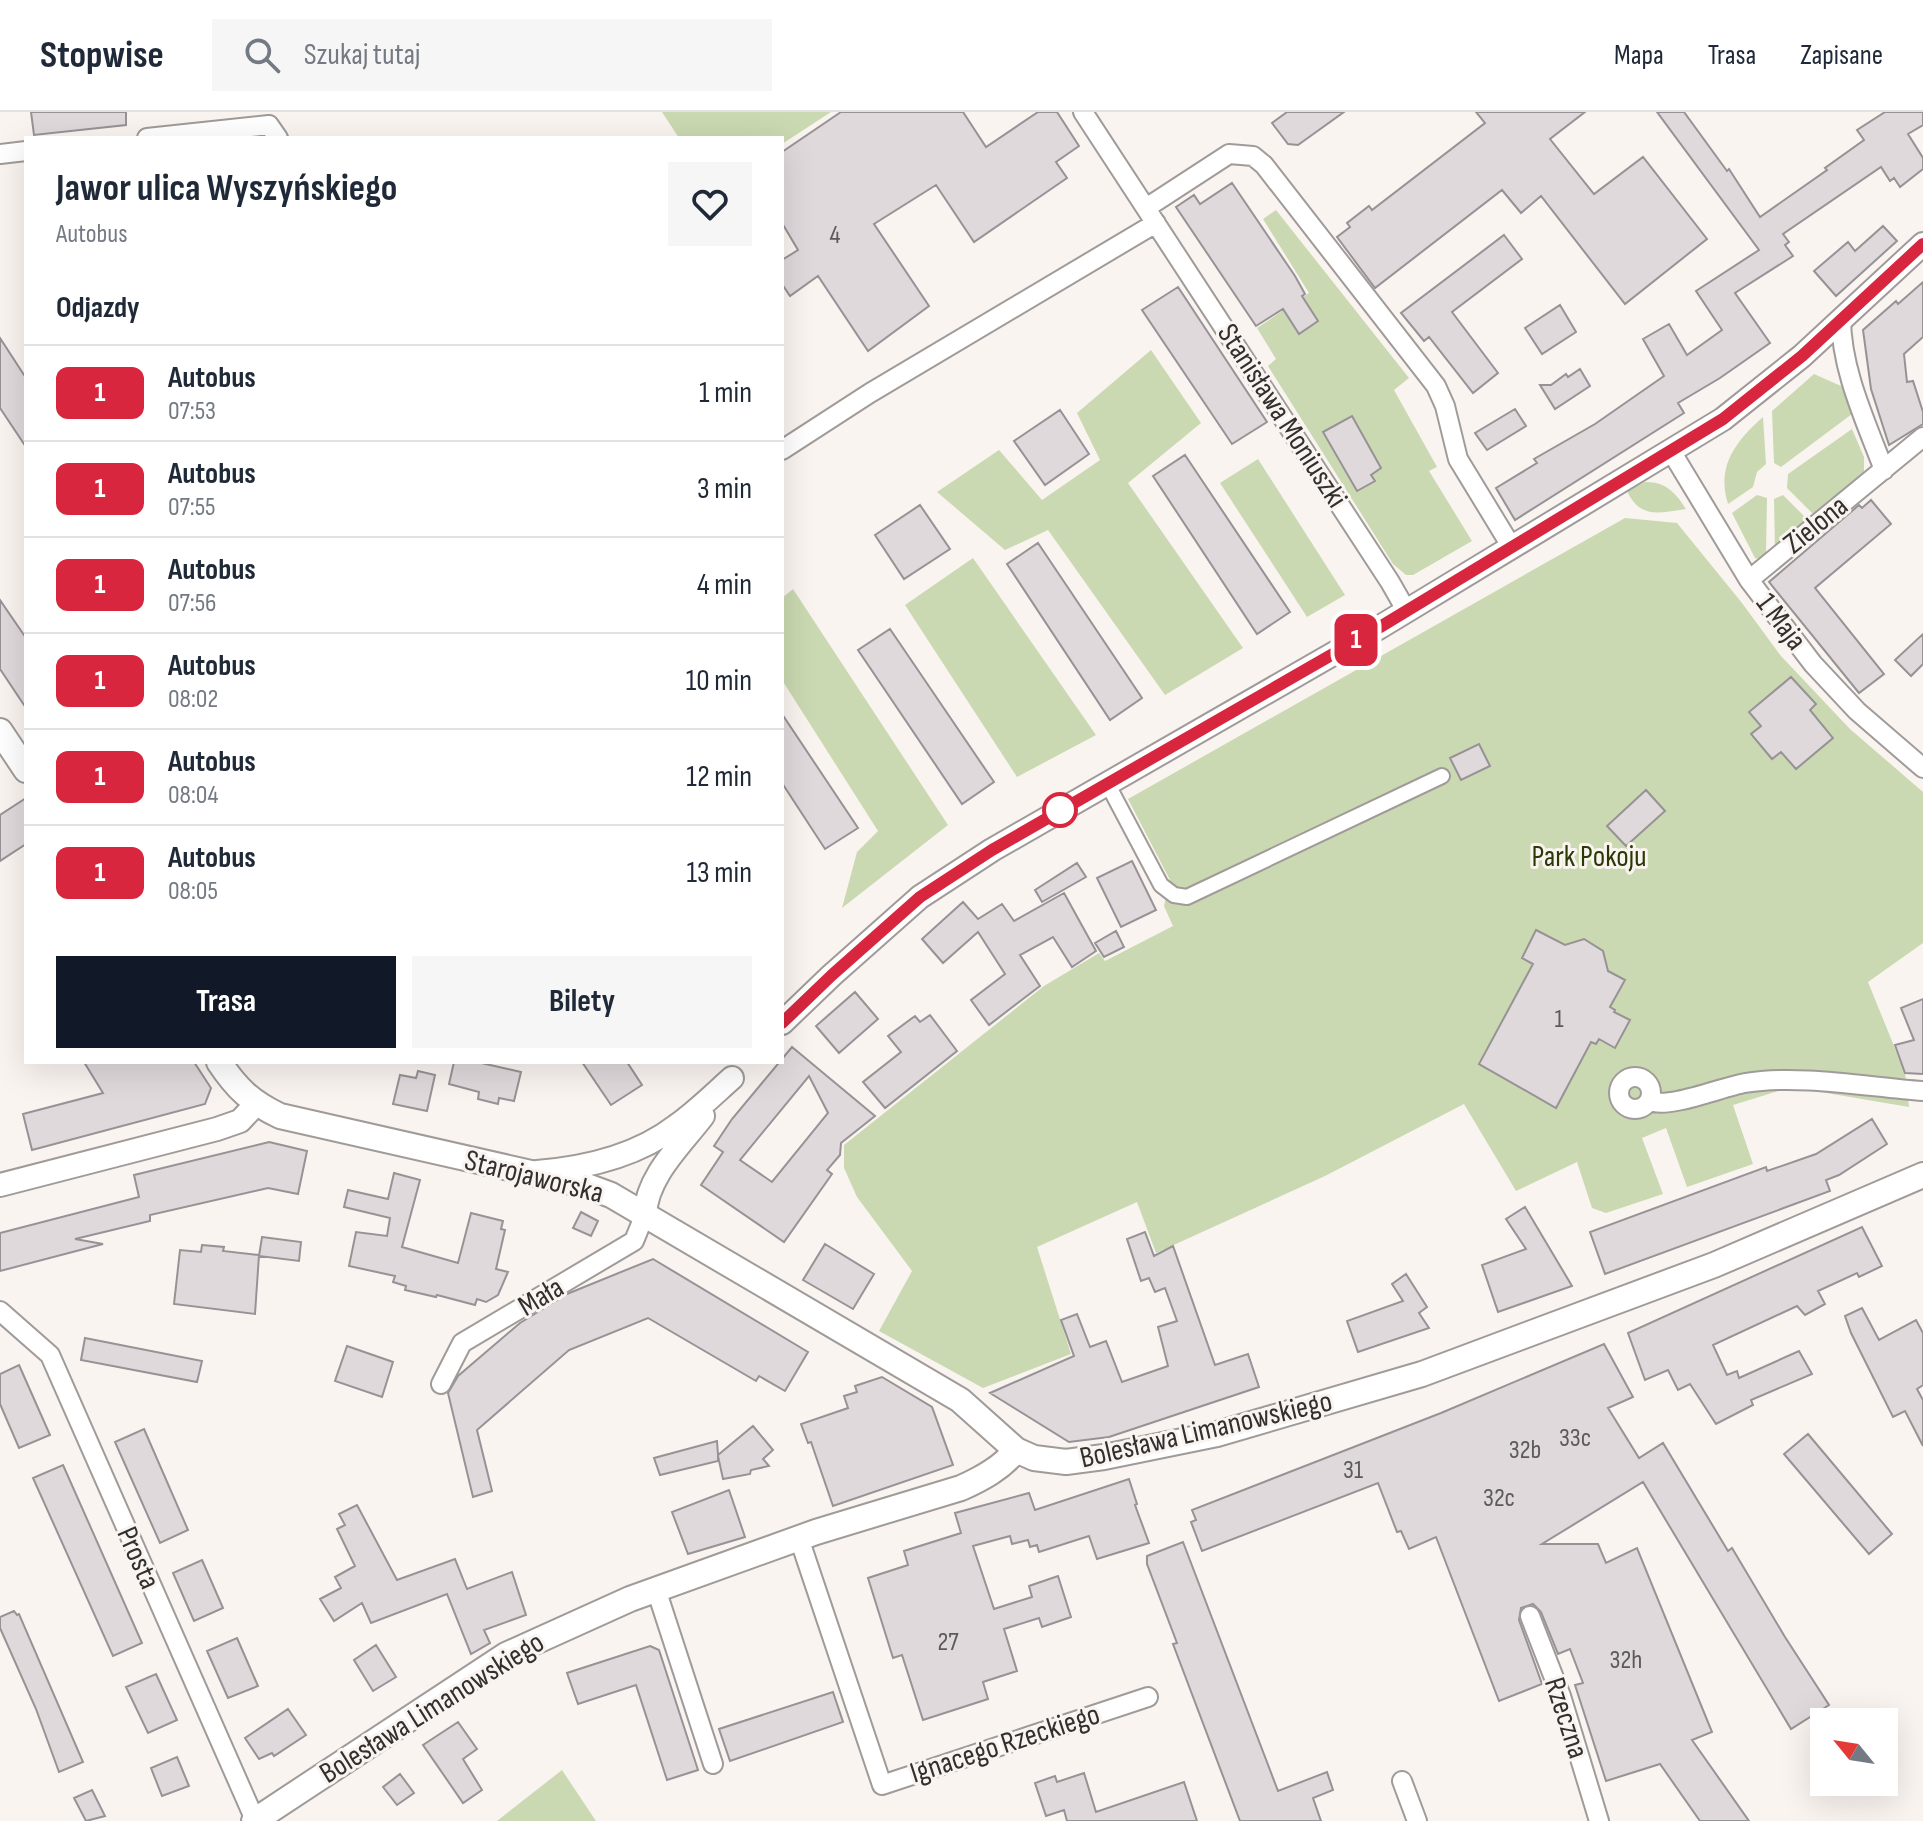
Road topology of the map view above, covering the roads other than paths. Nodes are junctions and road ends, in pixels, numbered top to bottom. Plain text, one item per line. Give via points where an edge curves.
1 (1083, 112) edge
2 (166, 136) edge
3 (277, 136) edge
4 (24, 151) edge
5 (0, 154) edge
6 (1151, 216) junction
7 (1923, 244) edge
8 (1841, 318) junction
9 (1923, 437) edge
10 (784, 449) edge
11 (1671, 451) junction
12 (1884, 470) junction
13 (1511, 546) junction
14 (1749, 580) junction
15 (1406, 610) junction
16 (4, 745) edge
17 (24, 768) edge
18 (1923, 768) edge
19 (1442, 776) dead end
20 (1107, 783) junction
21 (784, 1021) edge
22 (220, 1064) edge
23 (740, 1070) edge
24 (1923, 1091) edge
25 (1650, 1101) dead end
26 (256, 1104) junction
27 (528, 1172) junction
28 (1923, 1175) edge
29 (0, 1185) edge
30 (645, 1214) junction
31 (0, 1311) edge
32 (441, 1384) dead end
33 (1016, 1450) junction
34 (799, 1538) junction
35 (656, 1589) junction
36 (1530, 1616) dead end
37 (1148, 1697) dead end
38 (713, 1764) dead end
39 (1402, 1781) dead end
40 (254, 1821) edge
41 (1417, 1821) edge
42 (1599, 1821) edge

1 - 6 street, Stanisława Moniuszki
2 - 3 street via 269,125
4 - 5 street
6 - 10 street
6 - 13 street via 1229,154 1253,156 1264,165 1436,386 1458,459
6 - 15 street, Stanisława Moniuszki
7 - 8 street
8 - 11 street via 1758,393
8 - 12 street via 1841,344
9 - 12 street, Zielona
11 - 13 street
11 - 14 street, 1 Maja
12 - 14 street, Zielona
13 - 15 street
14 - 18 street, 1 Maja via 1828,682
15 - 20 street
16 - 17 main road
19 - 20 street via 1187,897 1161,885
20 - 21 street via 920,897
22 - 26 main road
23 - 27 street via 674,1128 643,1146 592,1164
23 - 30 street via 652,1184
24 - 25 street via 1776,1081 1724,1087 1659,1105
26 - 27 main road, Starojaworska via 313,1125
26 - 29 street via 240,1121 217,1129
27 - 30 main road, Starojaworska via 584,1185
28 - 33 main road, Bolesława Limanowskiego via 1569,1321 1305,1410 1190,1440 1078,1461 1056,1462
30 - 32 street, Mała via 634,1241 462,1343
30 - 33 main road, Starojaworska via 960,1400
31 - 40 street, Prosta via 50,1355
33 - 34 main road, Bolesława Limanowskiego via 961,1488
34 - 35 main road, Bolesława Limanowskiego
34 - 37 street, Ignacego Rzeckiego via 882,1785
35 - 38 street
35 - 40 main road, Bolesława Limanowskiego via 506,1655
36 - 42 street, Rzeczna
39 - 41 street

